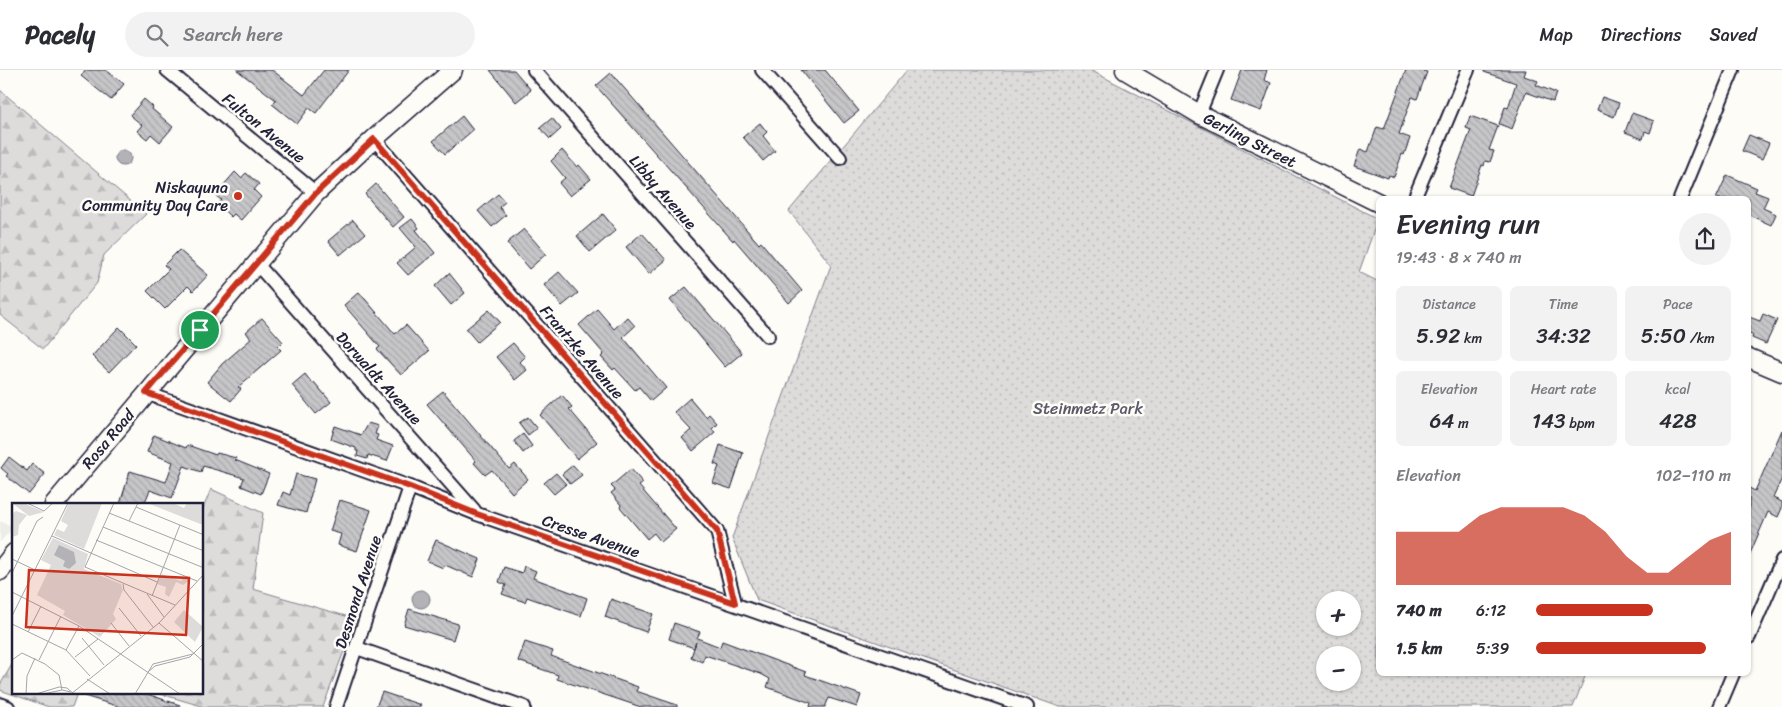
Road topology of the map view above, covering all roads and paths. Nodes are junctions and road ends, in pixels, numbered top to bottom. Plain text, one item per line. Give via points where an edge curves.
1 (167, 70) edge
2 (453, 70) edge
3 (534, 70) edge
4 (762, 70) edge
5 (1125, 70) edge
6 (1217, 70) edge
7 (1468, 70) edge
8 (1733, 70) edge
9 (1199, 114) junction
10 (374, 139) junction
11 (840, 158) dead end
12 (316, 193) junction
13 (1415, 196) edge
14 (1681, 196) edge
15 (1376, 201) edge
16 (256, 263) junction
17 (768, 336) dead end
18 (1751, 359) edge
19 (1782, 372) edge
20 (146, 393) junction
21 (410, 487) junction
22 (55, 503) edge
23 (477, 514) junction
24 (12, 556) edge
25 (1782, 560) edge
26 (0, 571) edge
27 (735, 603) junction
28 (1751, 632) edge
29 (357, 648) junction
30 (1732, 676) edge
31 (0, 704) edge
32 (1724, 705) edge
33 (8, 707) edge
34 (336, 707) edge
35 (524, 707) edge
36 (1027, 707) edge

1 - 12 street, Fulton Avenue
2 - 10 street, Rosa Road
3 - 17 street, Libby Avenue
4 - 11 street
5 - 9 street, Gerling Street
6 - 9 street
7 - 13 street
8 - 14 street
9 - 15 street, Gerling Street
10 - 12 street, Rosa Road
10 - 27 street, Frantzke Avenue via 717,531
12 - 16 street, Rosa Road
16 - 20 street, Rosa Road
16 - 23 street, Dorwaldt Avenue
18 - 19 street
20 - 21 street, Cresse Avenue
20 - 22 street, Rosa Road
21 - 23 street, Cresse Avenue
21 - 29 street, Desmond Avenue
23 - 27 street, Cresse Avenue
24 - 26 street
25 - 28 street
27 - 36 street, Cresse Avenue
29 - 34 street, Desmond Avenue
29 - 35 street
30 - 32 street
31 - 33 street

